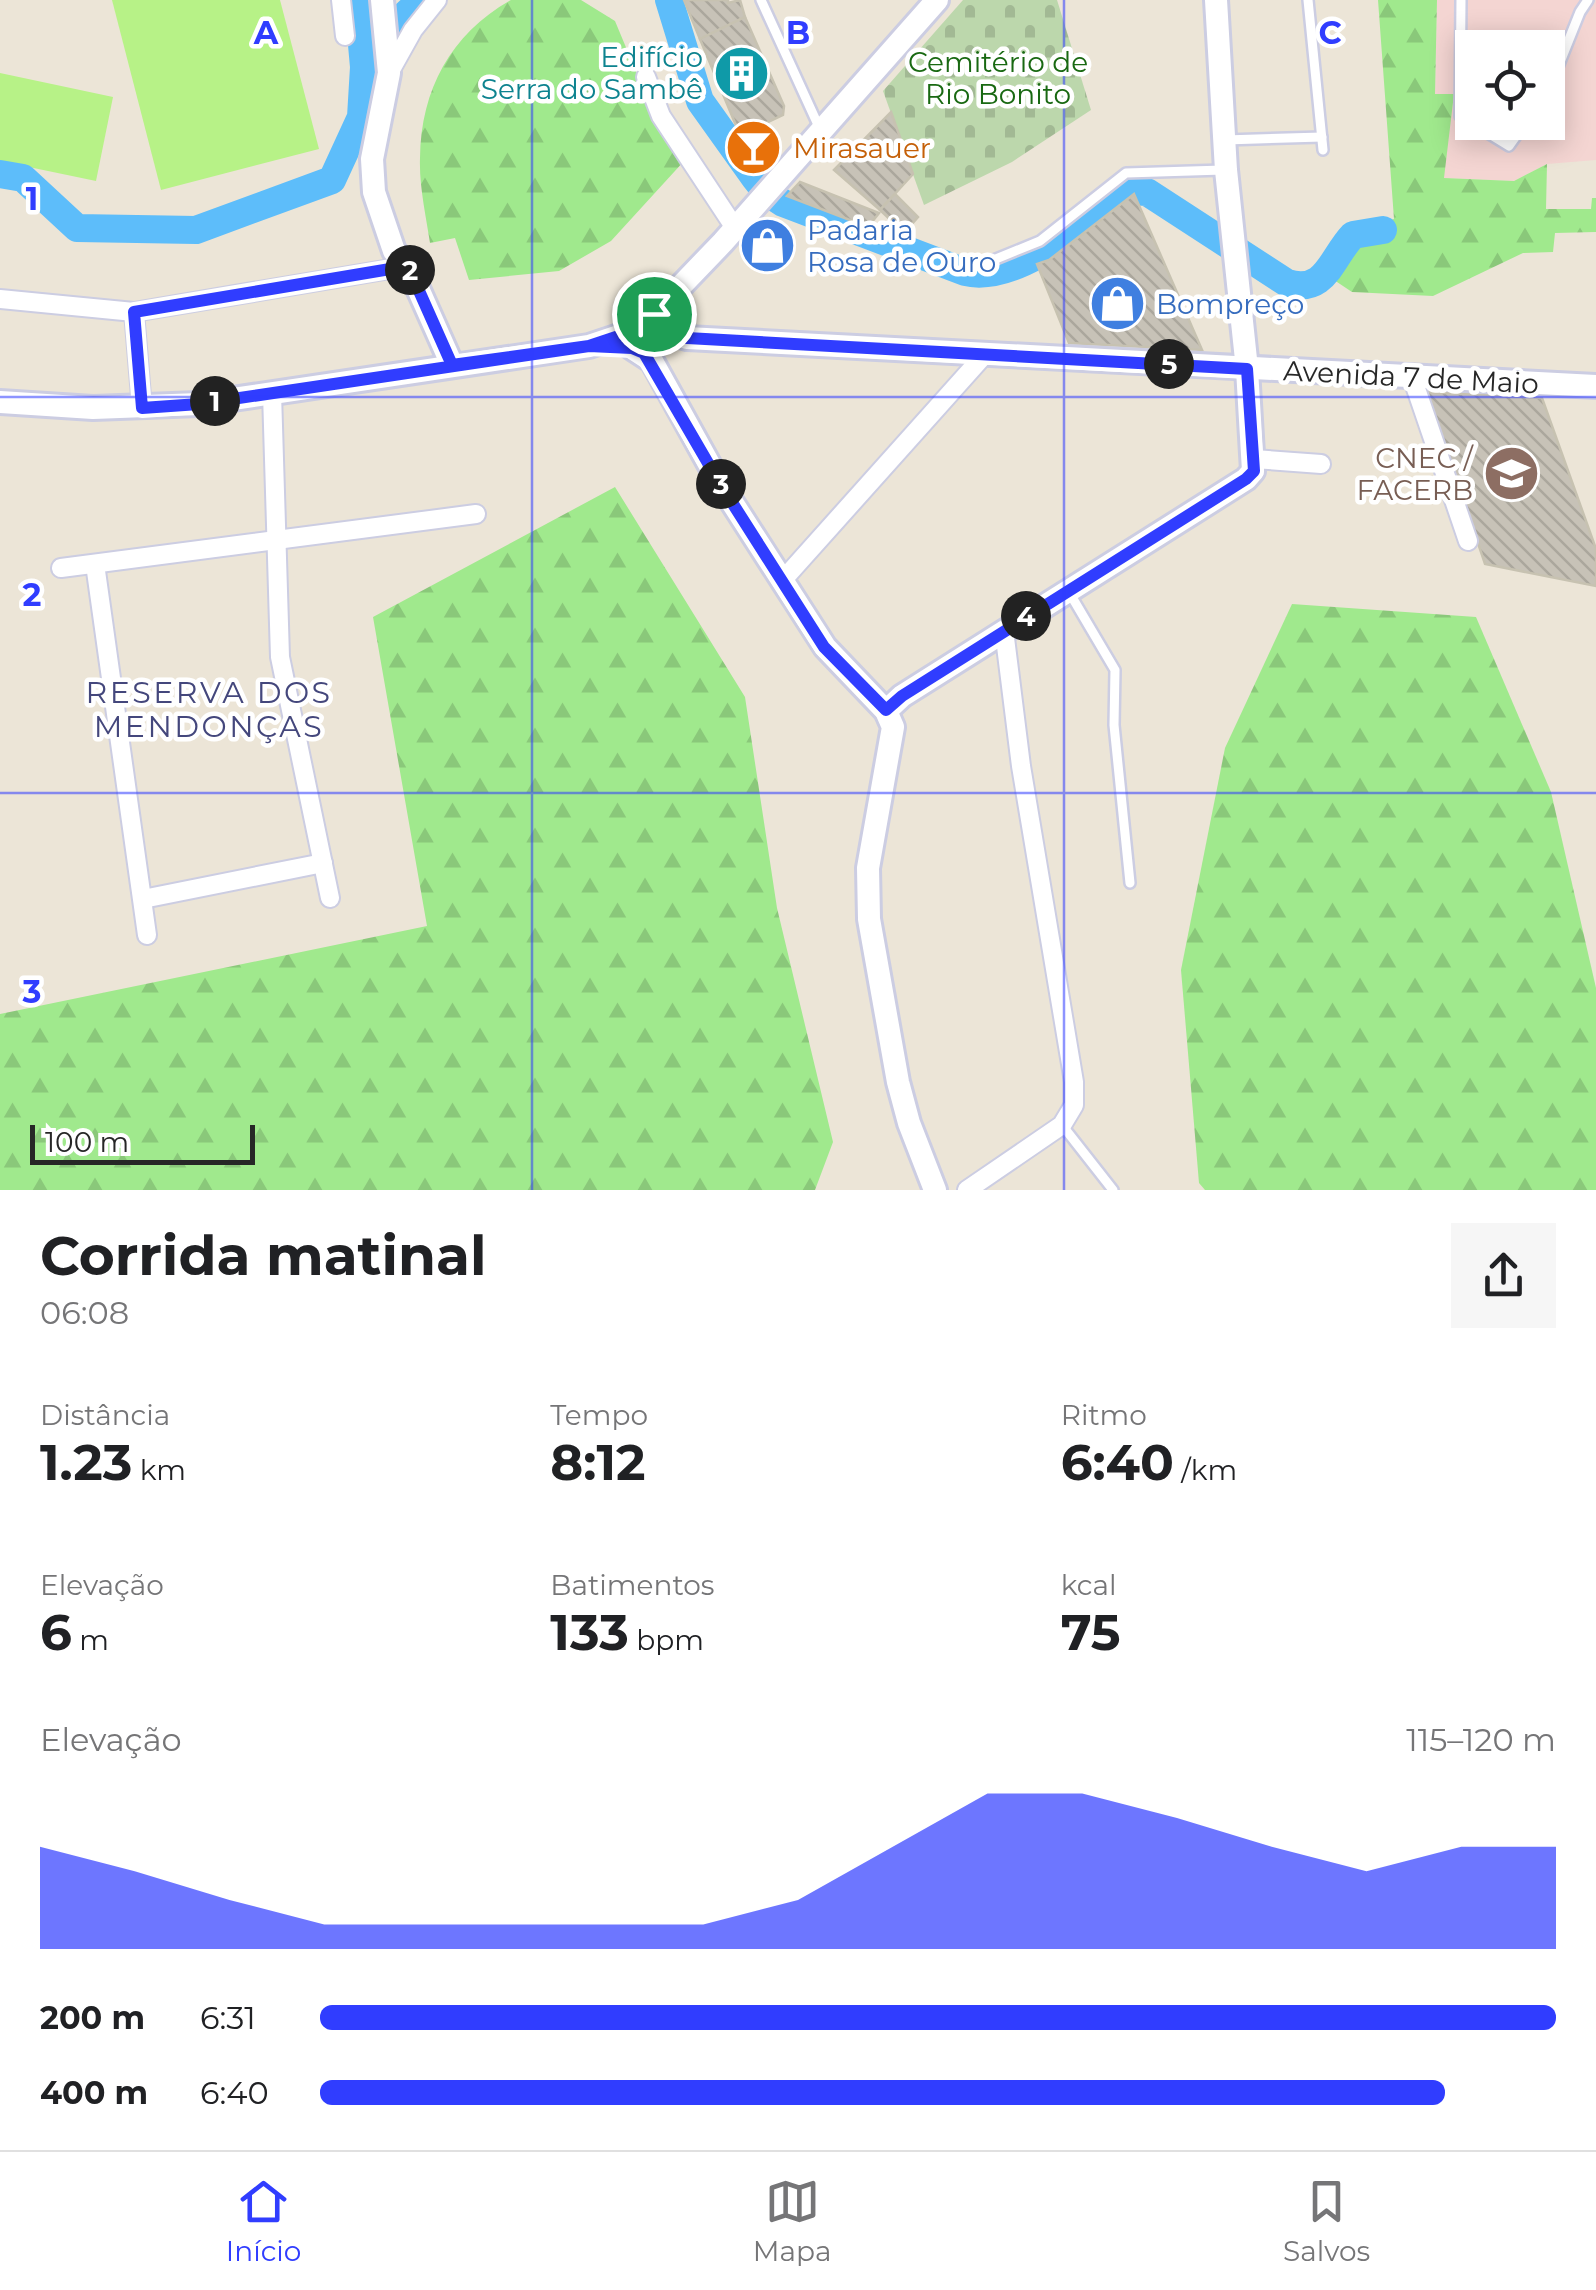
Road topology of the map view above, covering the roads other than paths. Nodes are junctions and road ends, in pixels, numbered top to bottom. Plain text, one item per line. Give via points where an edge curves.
1 (341, 0) edge
2 (437, 0) edge
3 (762, 0) edge
4 (937, 0) edge
5 (1216, 0) edge
6 (1308, 0) edge
7 (1461, 0) edge
8 (1588, 0) edge
9 (383, 10) edge
10 (1461, 30) edge
11 (345, 36) dead end
12 (1565, 50) edge
13 (389, 73) junction
14 (646, 78) dead end
15 (820, 130) junction
16 (1322, 137) junction
17 (1224, 140) junction
18 (1324, 150) dead end
19 (1226, 170) junction
20 (735, 228) junction
21 (408, 266) junction
22 (982, 266) dead end
23 (0, 299) edge
24 (134, 312) junction
25 (654, 314) junction
26 (687, 338) junction
27 (589, 346) junction
28 (632, 348) junction
29 (986, 352) junction
30 (452, 365) junction
31 (1247, 369) junction
32 (1412, 377) junction
33 (1596, 386) edge
34 (272, 392) junction
35 (0, 402) edge
36 (142, 408) junction
37 (1254, 459) junction
38 (1322, 464) dead end
39 (476, 514) dead end
40 (1468, 541) dead end
41 (278, 542) junction
42 (95, 564) junction
43 (61, 568) dead end
44 (782, 581) junction
45 (1068, 589) junction
46 (1004, 630) junction
47 (886, 710) junction
48 (323, 863) junction
49 (1130, 883) dead end
50 (330, 898) dead end
51 (143, 899) junction
52 (146, 934) dead end
53 (1062, 1125) junction
54 (982, 1184) edge
55 (935, 1190) edge
56 (966, 1190) edge
57 (1113, 1190) edge

1 - 11 street
2 - 13 street
3 - 15 lane
4 - 15 main road
5 - 17 main road
6 - 16 lane
7 - 10 lane
8 - 12 lane
9 - 13 main road
13 - 21 main road via 372,159 374,192 394,251
14 - 20 street via 661,116
15 - 20 main road
16 - 17 lane
16 - 18 lane
17 - 19 main road
19 - 22 lane via 1126,173 1040,241
19 - 31 main road
20 - 25 main road
21 - 24 street
21 - 30 main road
23 - 24 street
24 - 36 street
25 - 26 main road via 664,330
25 - 27 main road
26 - 28 main road, Avenida 7 de Maio
26 - 29 main road, Avenida 7 de Maio
27 - 28 main road, Avenida 7 de Maio
27 - 30 main road
28 - 44 main road via 652,361
29 - 31 main road, Avenida 7 de Maio
29 - 44 street
30 - 34 main road
31 - 32 main road, Avenida 7 de Maio
31 - 37 main road
32 - 33 main road, Avenida 7 de Maio
32 - 40 street
34 - 36 main road
34 - 41 street
35 - 36 main road
37 - 38 street
37 - 45 main road via 1246,479
39 - 41 street
41 - 42 street
41 - 48 street via 280,657
42 - 43 street
42 - 51 street
44 - 47 main road via 824,647
45 - 46 main road
45 - 49 lane via 1115,670
46 - 47 main road
46 - 53 street via 1020,766 1074,1082 1074,1105
47 - 55 main road via 893,732 868,868 869,919 898,1082
48 - 50 street
48 - 51 street
51 - 52 street
53 - 54 street
53 - 57 lane
54 - 56 street

